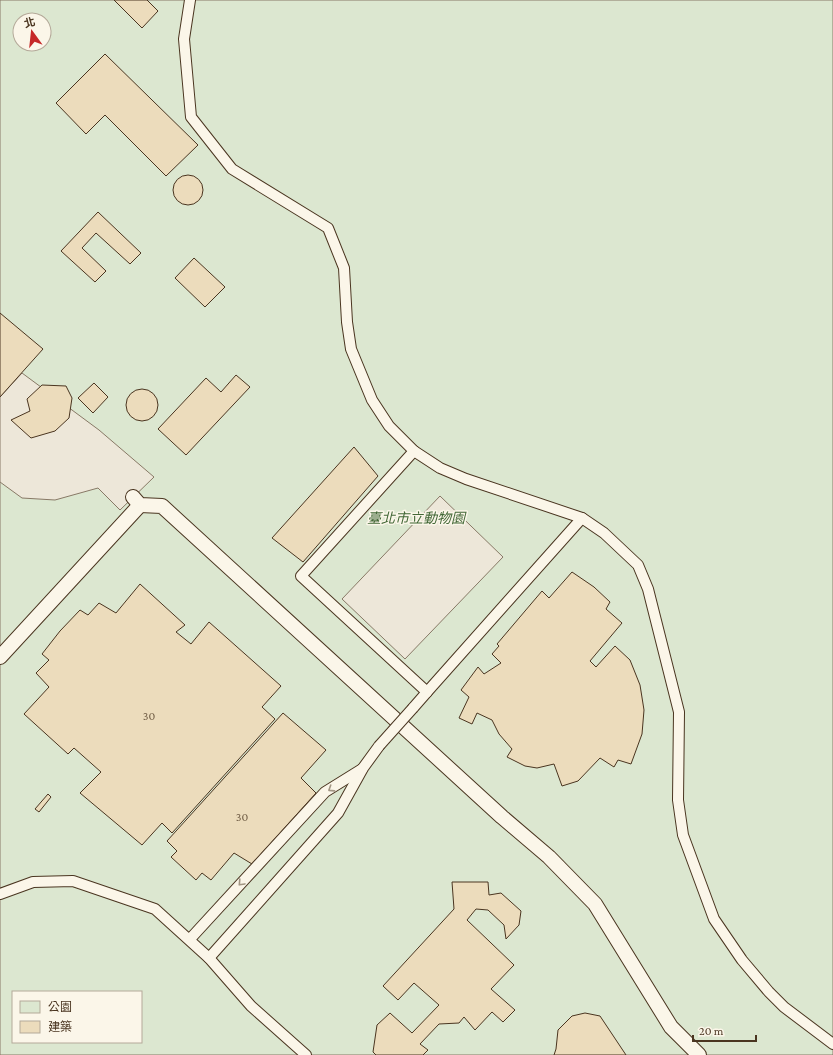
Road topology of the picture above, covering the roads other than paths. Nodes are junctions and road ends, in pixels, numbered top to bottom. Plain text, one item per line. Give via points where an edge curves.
1 (190, 0) edge
2 (414, 451) junction
3 (582, 518) junction
4 (0, 657) edge
5 (427, 692) junction
6 (364, 768) junction
7 (0, 894) edge
8 (190, 939) junction
9 (209, 958) junction
10 (833, 1044) edge
11 (306, 1055) edge
12 (699, 1055) edge

1 - 2 lane via 184,39 191,117 232,169 328,228 344,268 352,349 361,375 372,400 389,426
2 - 3 lane via 440,468 466,479
2 - 5 lane via 301,576
3 - 5 lane
3 - 10 lane via 604,533 638,565 648,589 679,712 678,800 683,835 714,919 742,960 769,992
4 - 12 street via 137,501 162,506 549,857 595,904 672,1027
5 - 6 lane, bridge via 379,746
6 -> 8 lane via 325,792
6 - 9 lane via 338,813
7 - 8 lane via 33,882 73,881 155,909
8 - 9 lane
9 - 11 lane via 251,1006

